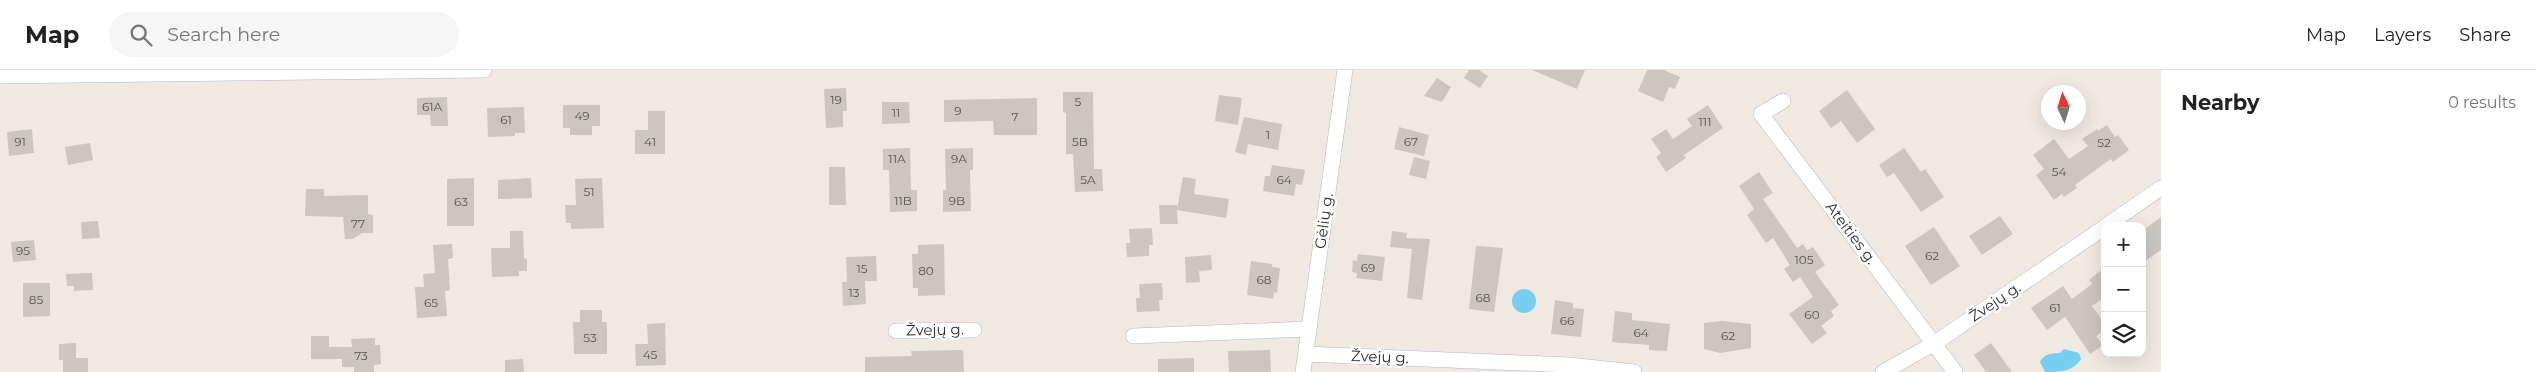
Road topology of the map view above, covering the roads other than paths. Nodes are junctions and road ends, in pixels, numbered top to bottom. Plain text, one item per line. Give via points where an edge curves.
1 (484, 70) edge
2 (1345, 70) edge
3 (0, 76) edge
4 (1783, 101) dead end
5 (2161, 188) edge
6 (2112, 222) edge
7 (2101, 229) edge
8 (1309, 329) junction
9 (974, 330) dead end
10 (896, 331) dead end
11 (1133, 336) dead end
12 (1935, 343) junction
13 (1306, 354) junction
14 (1303, 372) edge
15 (1634, 372) edge
16 (1883, 372) edge
17 (1955, 372) edge

1 - 3 street
2 - 8 street, Gėlių g.
4 - 12 street, Ateities g. via 1762,114
5 - 6 street, Žvejų g.
7 - 12 street, Žvejų g.
8 - 11 street
8 - 13 street, Gėlių g.
9 - 10 street, Žvejų g.
12 - 16 street, Žvejų g.
12 - 17 street, Ateities g.
13 - 14 street, Gėlių g.
13 - 15 street, Žvejų g. via 1569,365

